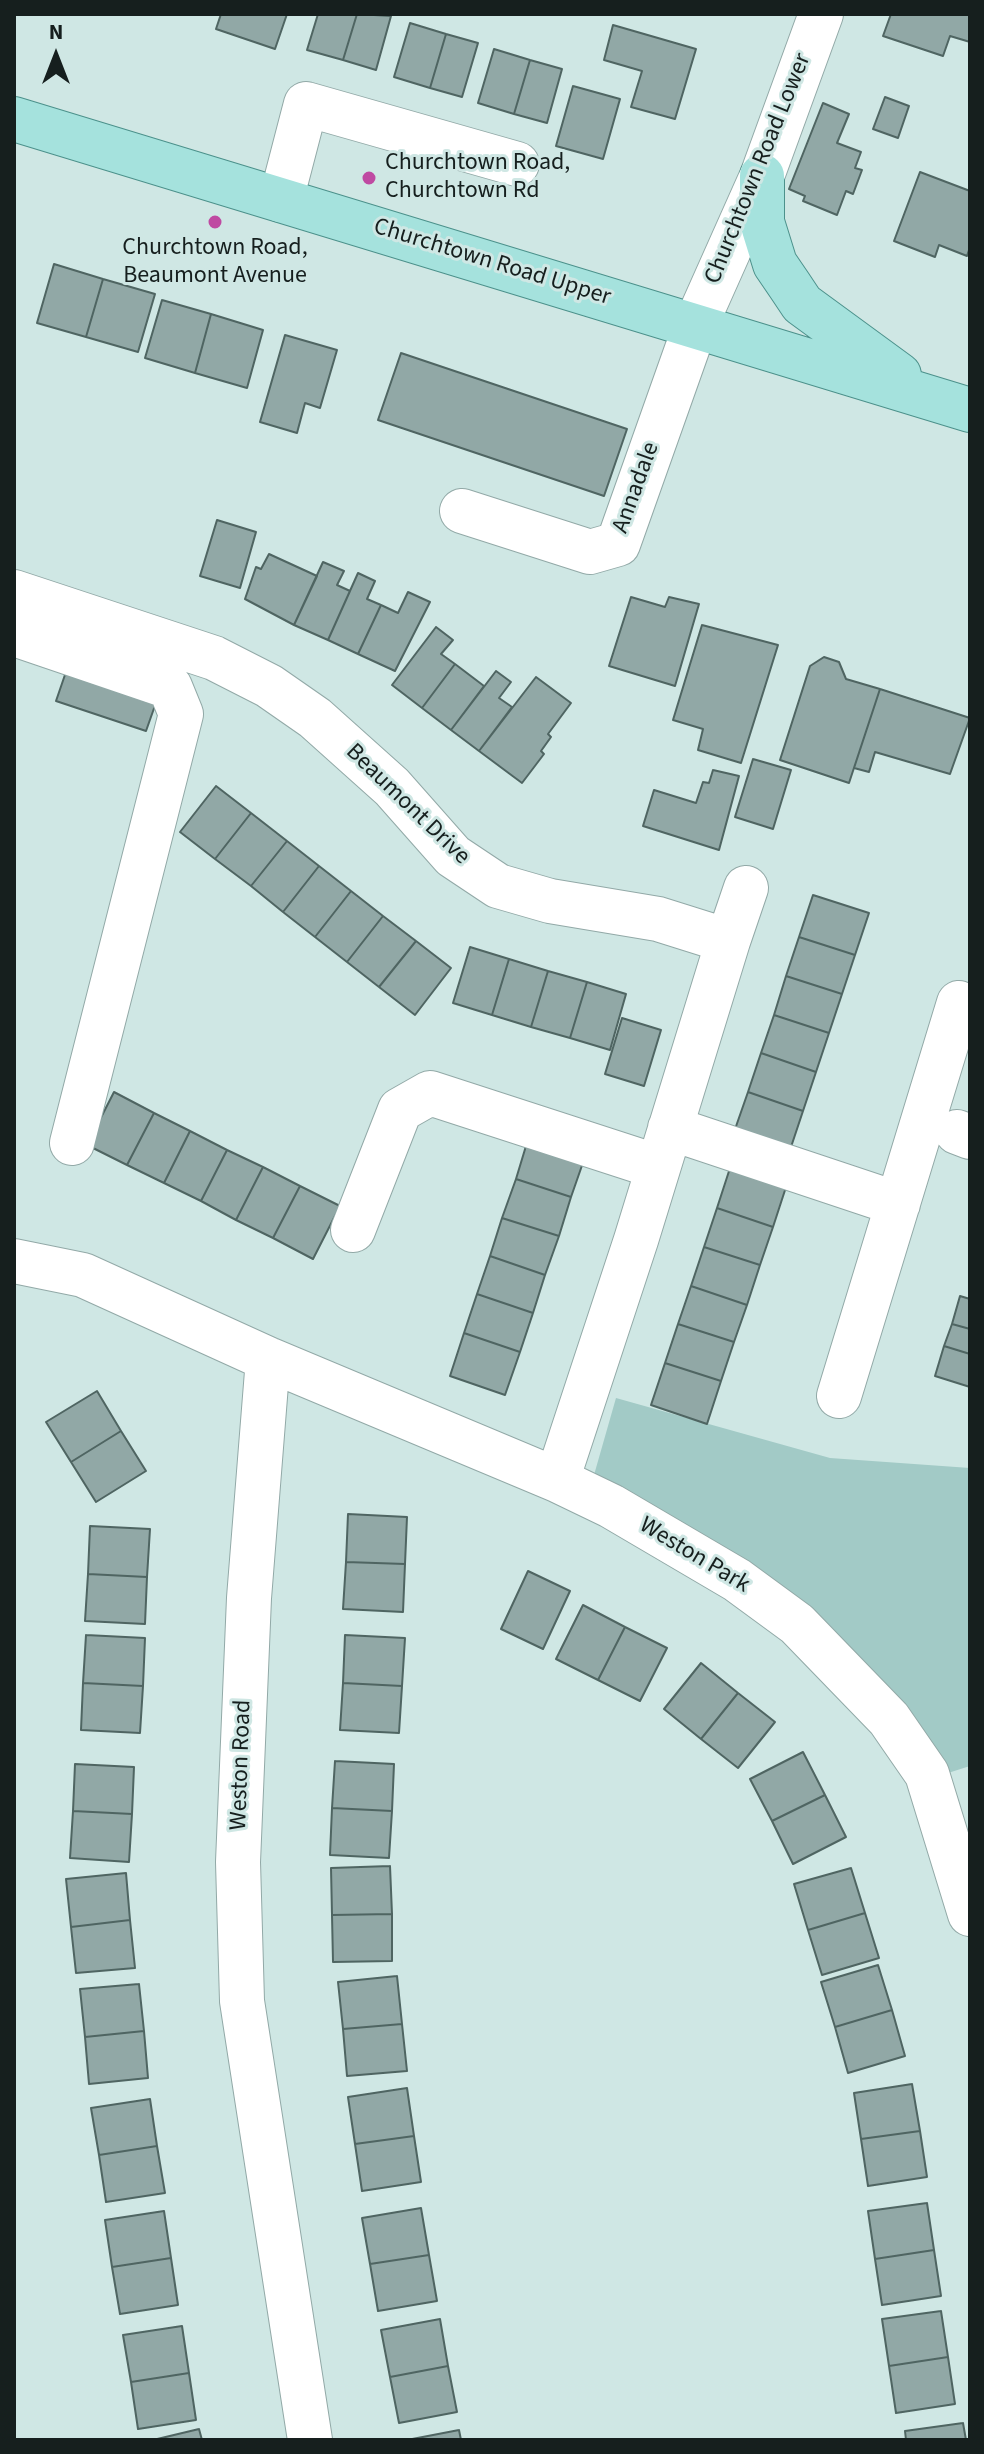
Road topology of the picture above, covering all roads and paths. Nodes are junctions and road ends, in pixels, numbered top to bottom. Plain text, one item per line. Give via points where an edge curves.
1 (821, 14) edge
2 (14, 119) edge
3 (517, 164) dead end
4 (762, 176) junction
5 (281, 200) junction
6 (696, 324) junction
7 (926, 396) junction
8 (970, 410) edge
9 (462, 511) dead end
10 (14, 592) edge
11 (14, 634) edge
12 (746, 888) dead end
13 (728, 941) junction
14 (959, 1003) dead end
15 (72, 1143) dead end
16 (664, 1148) junction
17 (898, 1204) junction
18 (353, 1230) dead end
19 (14, 1261) edge
20 (268, 1359) junction
21 (839, 1396) dead end
22 (557, 1480) junction
23 (970, 1914) edge
24 (310, 2440) edge

1 - 4 street, Churchtown Road Lower
2 - 5 main road, Churchtown Road Upper
3 - 5 street via 306,104
4 - 6 street, Churchtown Road Lower
4 - 7 main road via 762,222 775,264 802,304
5 - 6 main road, Churchtown Road Upper
6 - 7 main road, Churchtown Road Upper
6 - 9 street, Annadale via 618,544 590,552
7 - 8 main road, Churchtown Road Upper
10 - 13 street, Beaumont Drive via 214,658 269,686 315,718 392,787 453,856 498,886 550,901 658,919
11 - 15 street via 170,687 181,714
12 - 13 street
13 - 16 street
14 - 17 street
16 - 17 street
16 - 18 street via 430,1093 400,1110
16 - 22 street
17 - 21 street
19 - 20 street via 83,1275
20 - 22 street, Weston Park
20 - 24 street, Weston Road via 249,1598 239,1846 242,2001
22 - 23 street, Weston Park via 737,1580 797,1624 889,1719 927,1774

